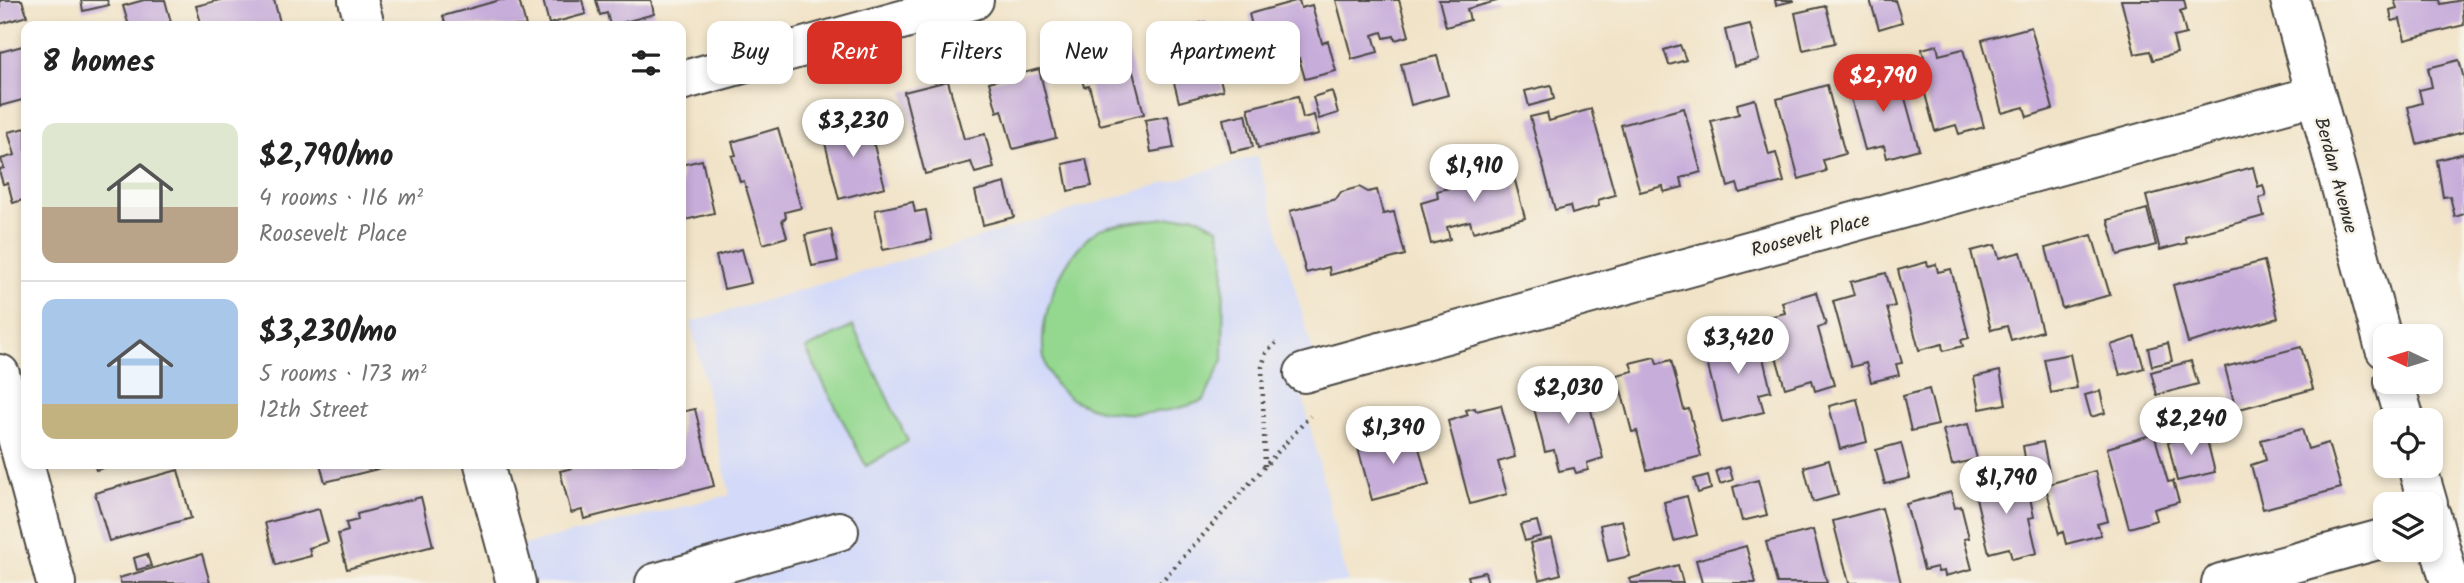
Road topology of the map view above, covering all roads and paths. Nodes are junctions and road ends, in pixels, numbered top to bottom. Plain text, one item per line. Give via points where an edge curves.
1 (358, 0) edge
2 (974, 0) edge
3 (2290, 0) edge
4 (364, 21) edge
5 (686, 80) edge
6 (2316, 95) junction
7 (2378, 324) edge
8 (1304, 373) dead end
9 (0, 374) edge
10 (1310, 416) dead end
11 (21, 451) edge
12 (26, 469) edge
13 (485, 469) edge
14 (839, 531) dead end
15 (2373, 541) edge
16 (2443, 559) edge
17 (57, 583) edge
18 (516, 583) edge
19 (655, 583) edge
20 (1160, 583) edge
21 (2221, 583) edge
22 (2450, 583) edge

1 - 4 street
2 - 5 street
3 - 6 street, Berdan Avenue
6 - 7 street, Berdan Avenue
6 - 8 street, Roosevelt Place
9 - 11 street
10 - 20 path
12 - 17 street
13 - 18 street
14 - 19 street
15 - 21 street
16 - 22 street

